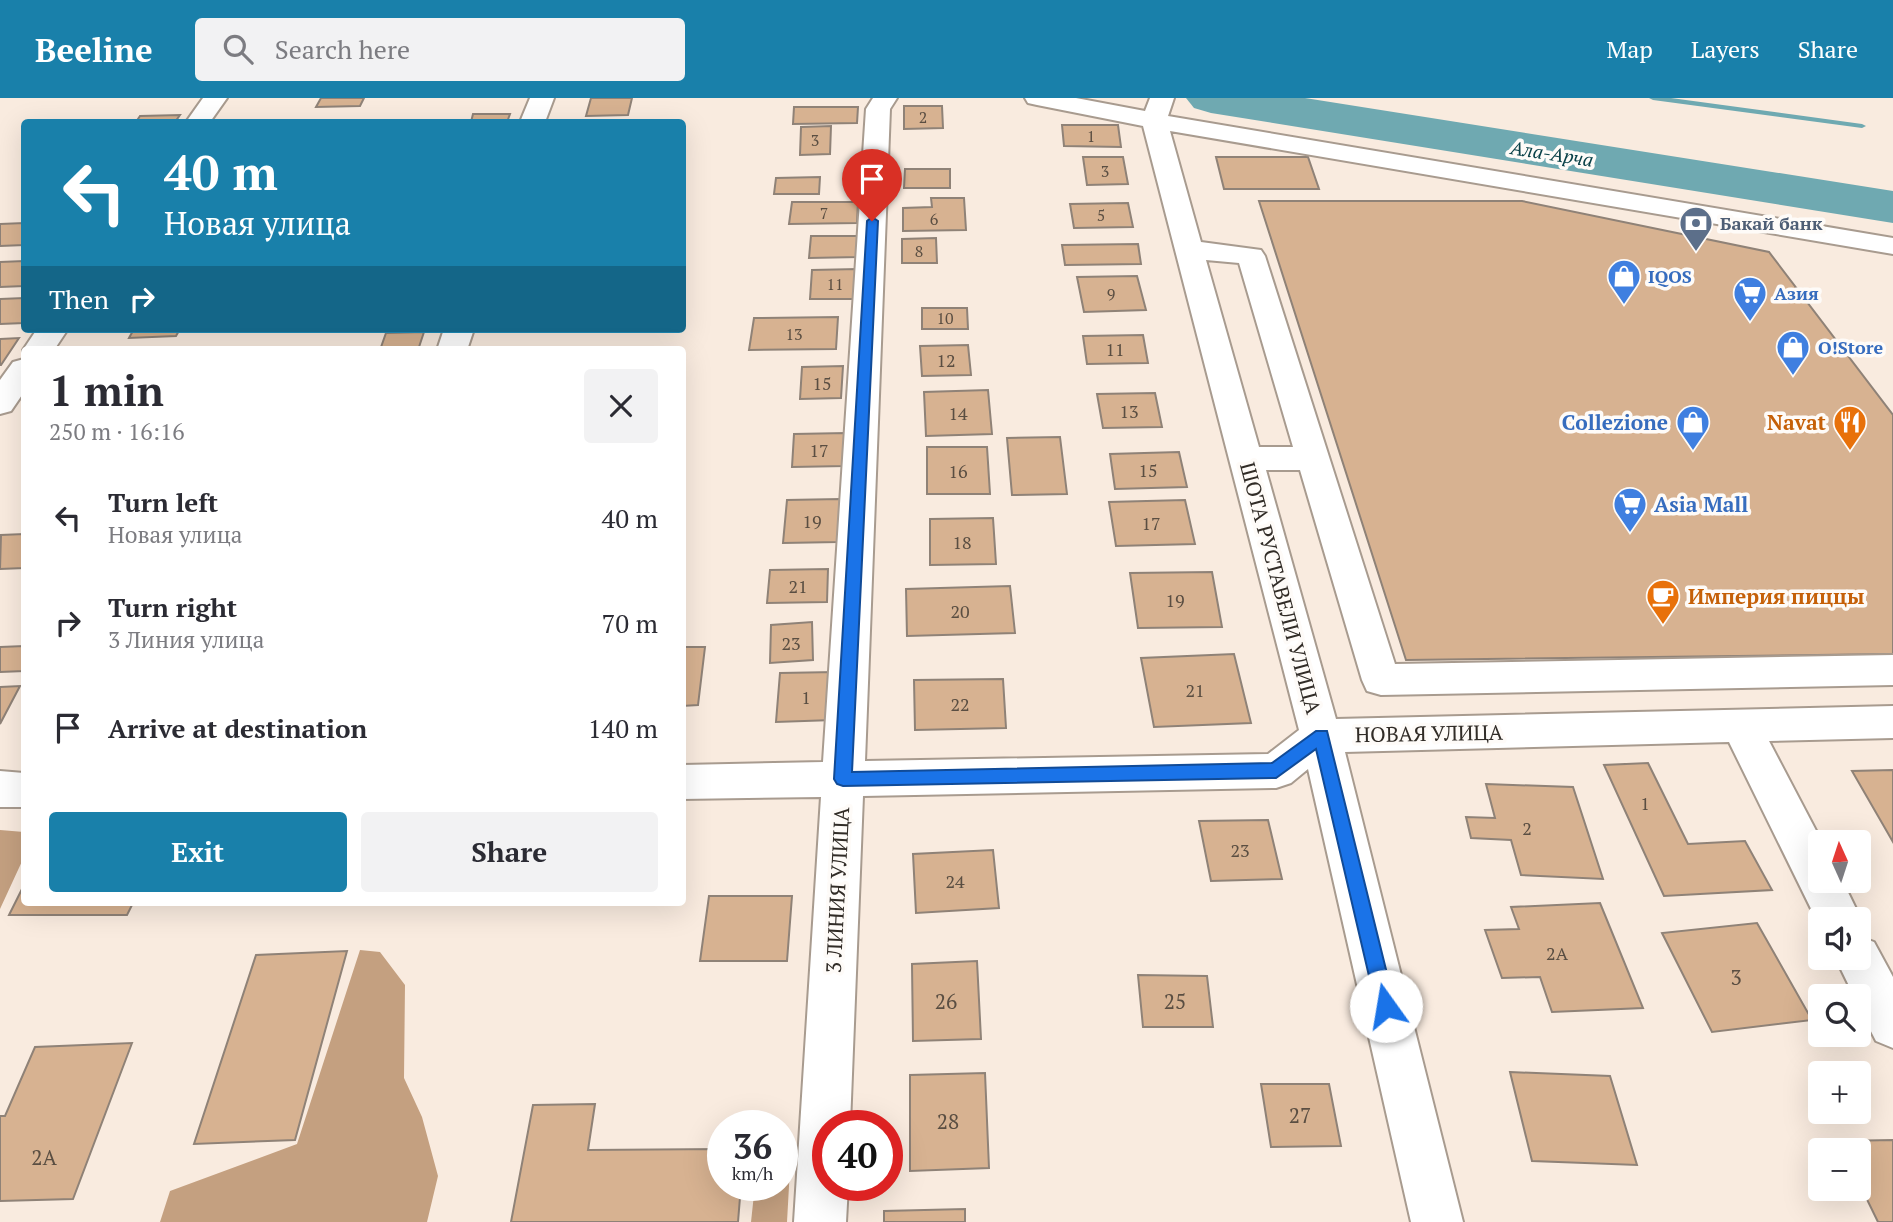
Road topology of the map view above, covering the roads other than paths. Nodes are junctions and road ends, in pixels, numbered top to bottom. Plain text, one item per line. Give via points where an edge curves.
1 (215, 98) edge
2 (541, 98) edge
3 (885, 98) edge
4 (1037, 98) edge
5 (1158, 109) edge
6 (200, 119) edge
7 (534, 119) edge
8 (1893, 246) edge
9 (1188, 249) junction
10 (21, 373) edge
11 (0, 404) edge
12 (1245, 458) junction
13 (1313, 459) junction
14 (1893, 670) edge
15 (1893, 722) edge
16 (1740, 725) junction
17 (1321, 736) junction
18 (843, 779) junction
19 (686, 782) edge
20 (0, 789) edge
21 (21, 790) edge
22 (1833, 907) edge
23 (1865, 970) edge
24 (1893, 1026) edge
25 (820, 1222) edge
26 (1437, 1222) edge

1 - 6 street
2 - 7 street
3 - 18 street, 3 ЛИНИЯ УЛИЦА via 878,109
4 - 5 street
5 - 8 street
5 - 9 street, ШОТА РУСТАВЕЛИ УЛИЦА
9 - 12 street, ШОТА РУСТАВЕЛИ УЛИЦА
9 - 13 street via 1251,256
10 - 11 street
12 - 13 street
12 - 17 street, ШОТА РУСТАВЕЛИ УЛИЦА
13 - 14 street via 1381,680
15 - 16 street, НОВАЯ УЛИЦА
16 - 17 street, НОВАЯ УЛИЦА
16 - 22 street
17 - 18 street via 1276,771
17 - 26 street, ШОТА РУСТАВЕЛИ УЛИЦА
18 - 19 street
18 - 25 street, 3 ЛИНИЯ УЛИЦА
20 - 21 street
23 - 24 street

